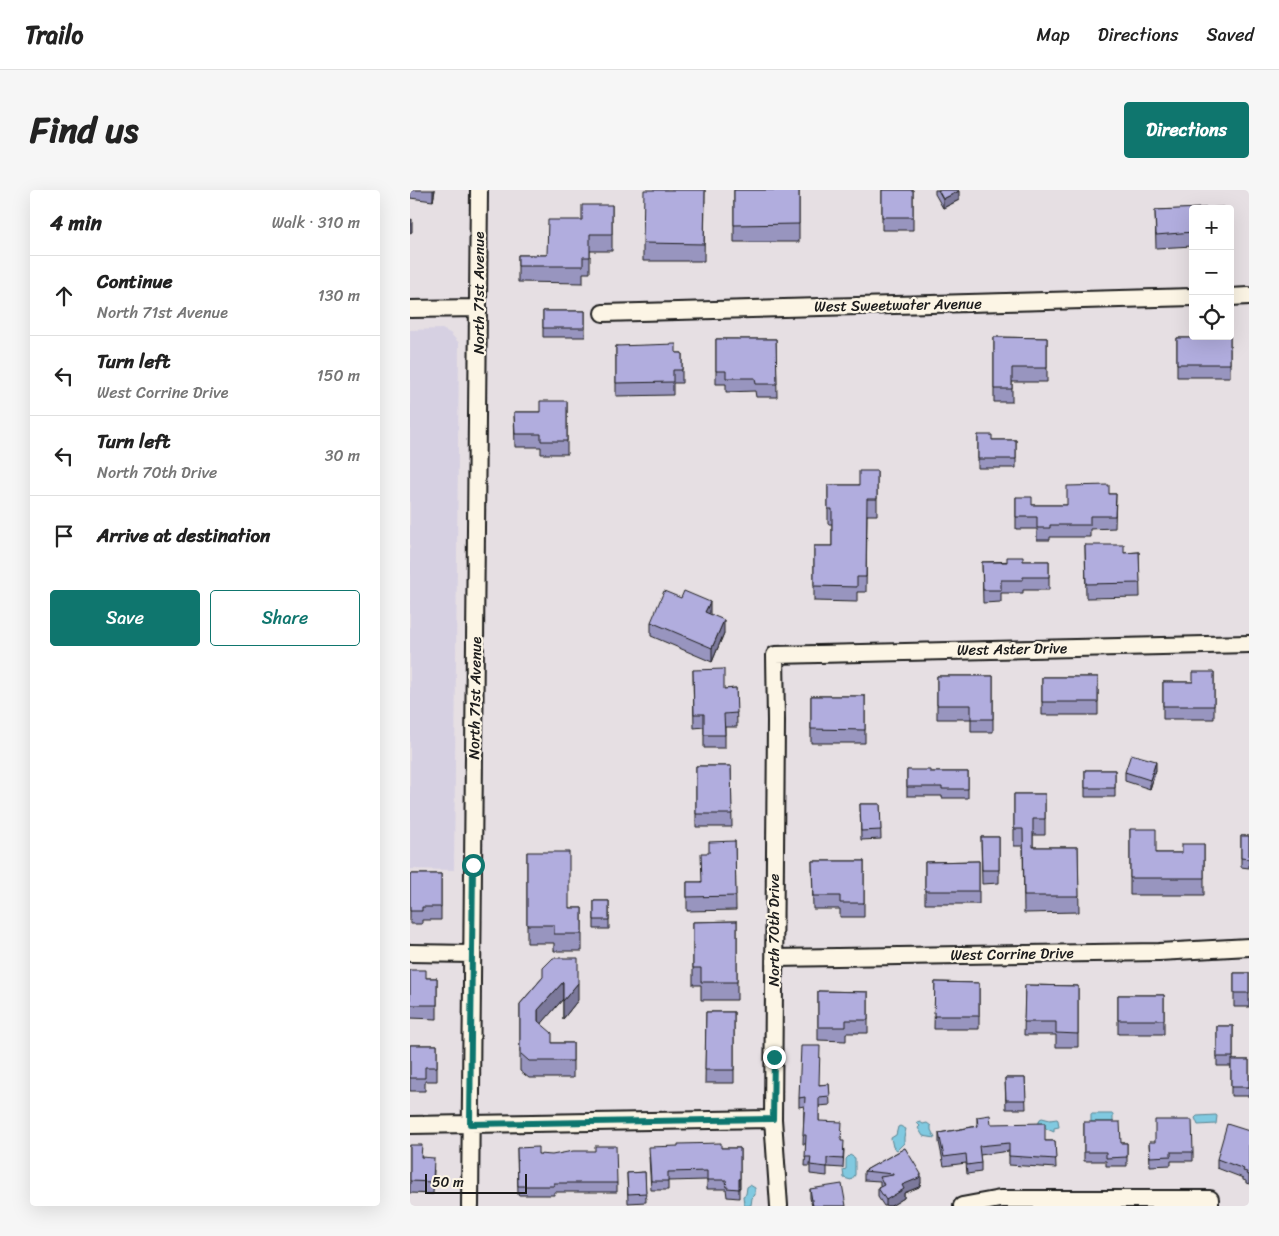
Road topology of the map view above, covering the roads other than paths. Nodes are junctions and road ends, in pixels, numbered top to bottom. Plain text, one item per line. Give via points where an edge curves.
1 (479, 190) edge
2 (1234, 296) edge
3 (1249, 296) edge
4 (1189, 298) edge
5 (478, 308) junction
6 (410, 309) edge
7 (603, 312) dead end
8 (1249, 644) edge
9 (774, 655) joint
10 (1249, 947) edge
11 (410, 953) edge
12 (472, 954) junction
13 (775, 958) junction
14 (773, 1119) junction
15 (470, 1124) junction
16 (410, 1125) edge
17 (1210, 1202) edge
18 (470, 1206) edge
19 (779, 1206) edge
20 (962, 1206) edge

1 - 5 street, North 71st Avenue
2 - 3 street
4 - 7 street, West Sweetwater Avenue
5 - 6 street
5 - 12 street, North 71st Avenue
8 - 9 street, West Aster Drive
9 - 13 street, North 70th Drive
10 - 13 street, West Corrine Drive via 1150,952
11 - 12 street
12 - 15 street, North 71st Avenue
13 - 14 street, North 70th Drive
14 - 15 street
14 - 19 street, North 70th Drive
15 - 16 street
15 - 18 street, North 71st Avenue
17 - 20 street via 1000,1199

